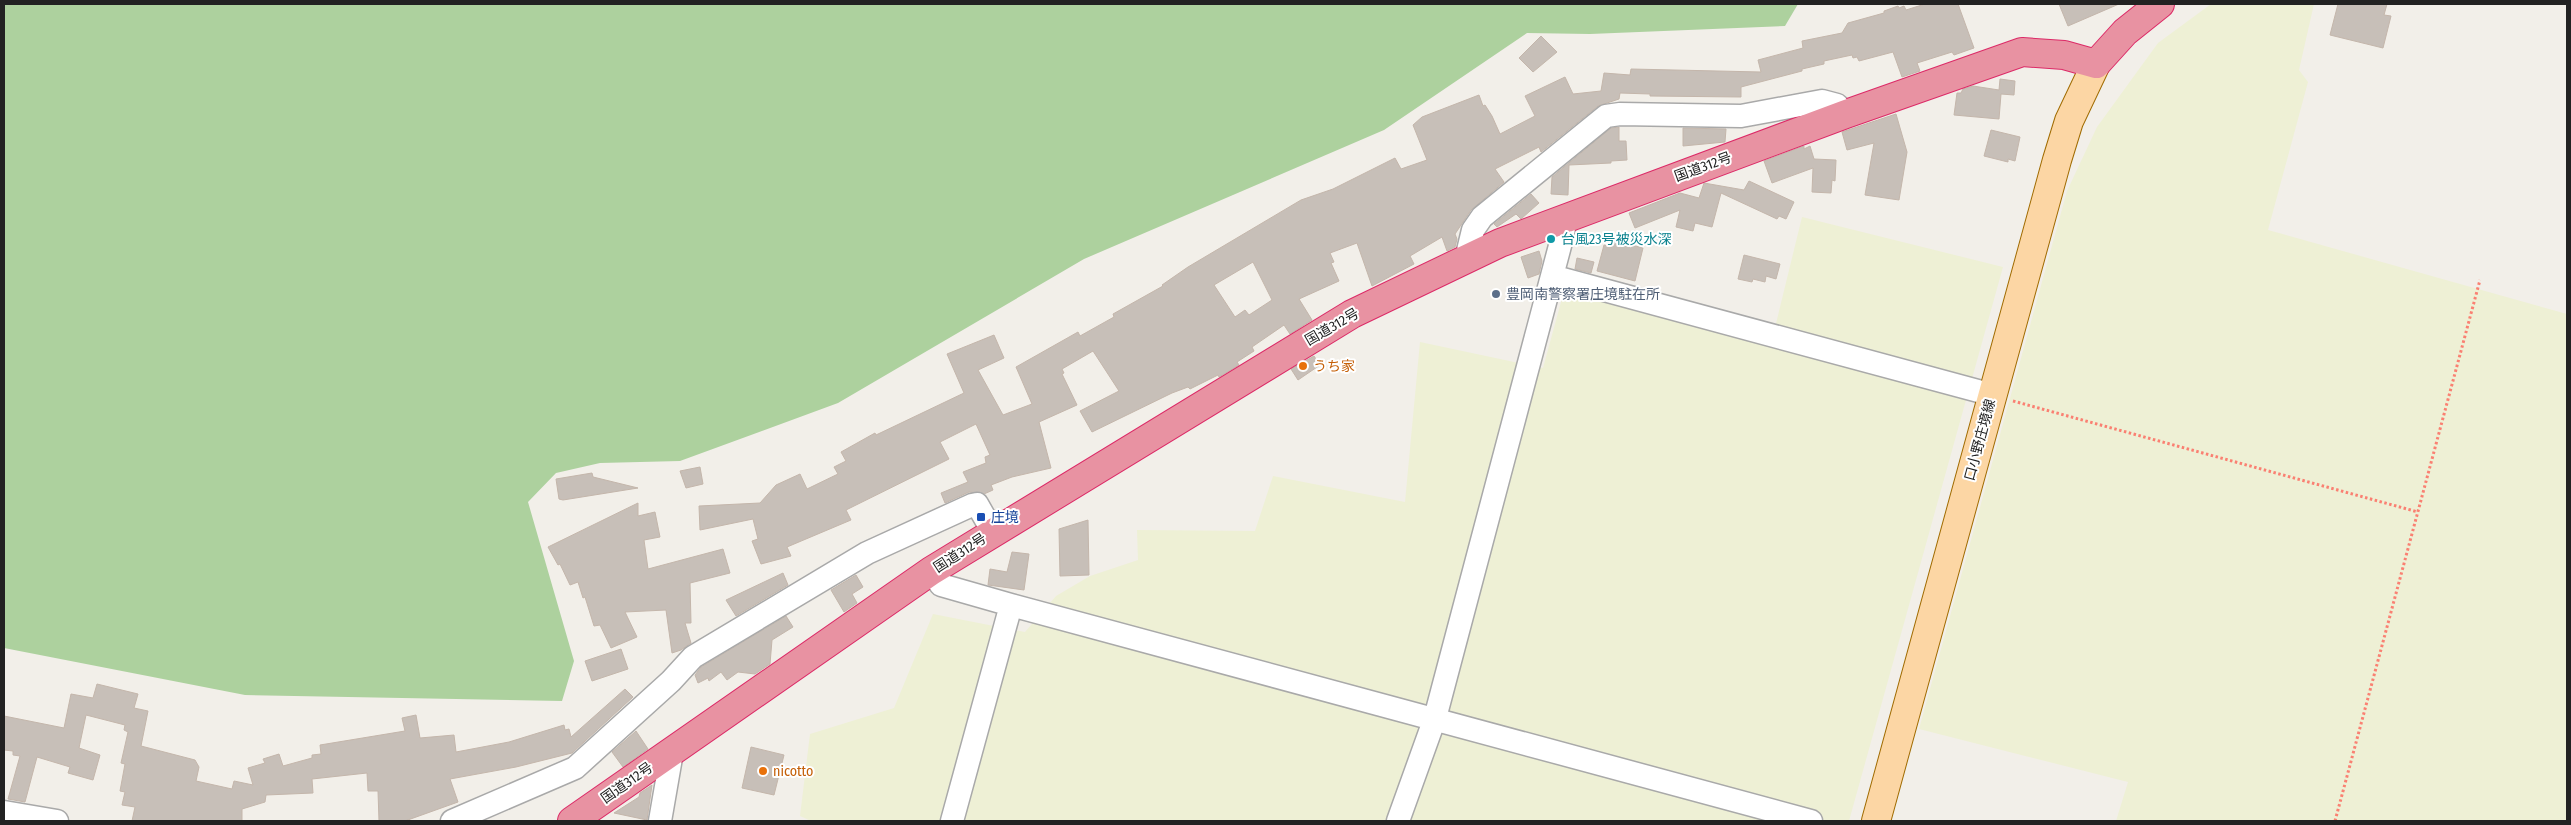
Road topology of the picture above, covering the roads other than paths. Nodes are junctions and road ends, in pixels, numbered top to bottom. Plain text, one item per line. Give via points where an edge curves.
1 (2160, 4) edge
2 (2096, 64) junction
3 (1846, 114) junction
4 (1482, 217) junction
5 (1560, 220) junction
6 (1500, 243) junction
7 (1466, 259) junction
8 (1552, 276) junction
9 (1993, 395) junction
10 (993, 532) junction
11 (931, 571) junction
12 (1011, 604) junction
13 (1434, 718) junction
14 (672, 752) junction
15 (4, 812) edge
16 (56, 821) edge
17 (452, 821) edge
18 (572, 821) edge
19 (660, 821) edge
20 (952, 821) edge
21 (1398, 821) edge
22 (1811, 821) edge
23 (1876, 821) edge

1 - 2 highway via 2125,32
2 - 3 highway, 国道312号 via 2064,55 2022,52
2 - 9 main road, 口小野庄境線 via 2069,121
3 - 4 street via 1837,105 1822,101 1741,116 1606,116
3 - 5 highway, 国道312号
4 - 6 street
4 - 7 street via 1473,230
5 - 6 highway, 国道312号
5 - 8 street via 1564,228
6 - 7 highway, 国道312号
7 - 10 highway, 国道312号 via 1352,314
8 - 9 street
8 - 13 street
9 - 23 main road, 口小野庄境線
10 - 11 highway, 国道312号
10 - 17 street via 977,504 867,553 693,657 575,768
11 - 12 street via 941,585
11 - 14 highway, 国道312号
12 - 13 street
12 - 20 street
13 - 21 street
13 - 22 street
14 - 18 highway, 国道312号
14 - 19 street
15 - 16 street

